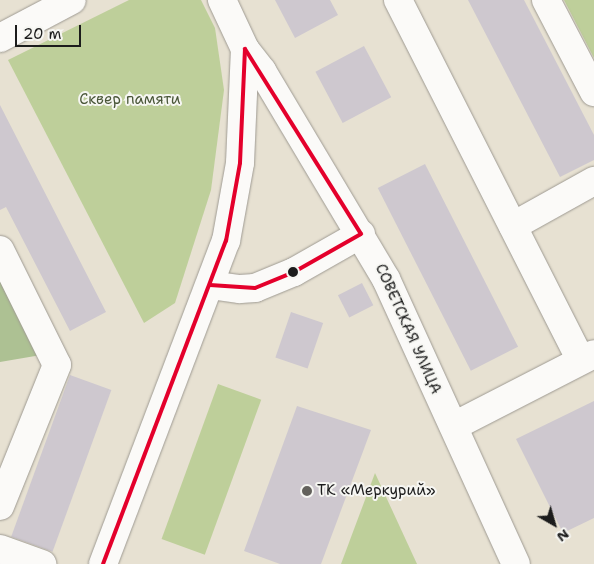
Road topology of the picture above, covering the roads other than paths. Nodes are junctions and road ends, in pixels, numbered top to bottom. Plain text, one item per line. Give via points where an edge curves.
1 (72, 0) edge
2 (222, 0) edge
3 (398, 0) edge
4 (546, 0) edge
5 (0, 38) edge
6 (245, 49) junction
7 (594, 92) edge
8 (594, 181) edge
9 (513, 226) junction
10 (361, 234) junction
11 (0, 250) edge
12 (210, 284) junction
13 (588, 357) edge
14 (454, 426) junction
15 (0, 506) edge
16 (0, 550) edge
17 (42, 564) edge
18 (104, 564) edge
19 (516, 564) edge

1 - 5 street
2 - 6 street, СОВЕТСКАЯ УЛИЦА
3 - 9 street
4 - 7 street
6 - 10 street, СОВЕТСКАЯ УЛИЦА
6 - 12 street via 240,163 226,241
8 - 9 street
9 - 13 street
10 - 12 street via 294,272 255,288
10 - 14 street, СОВЕТСКАЯ УЛИЦА via 397,300
11 - 15 street via 57,365
12 - 18 street
13 - 14 street
14 - 19 street, СОВЕТСКАЯ УЛИЦА
16 - 17 street

